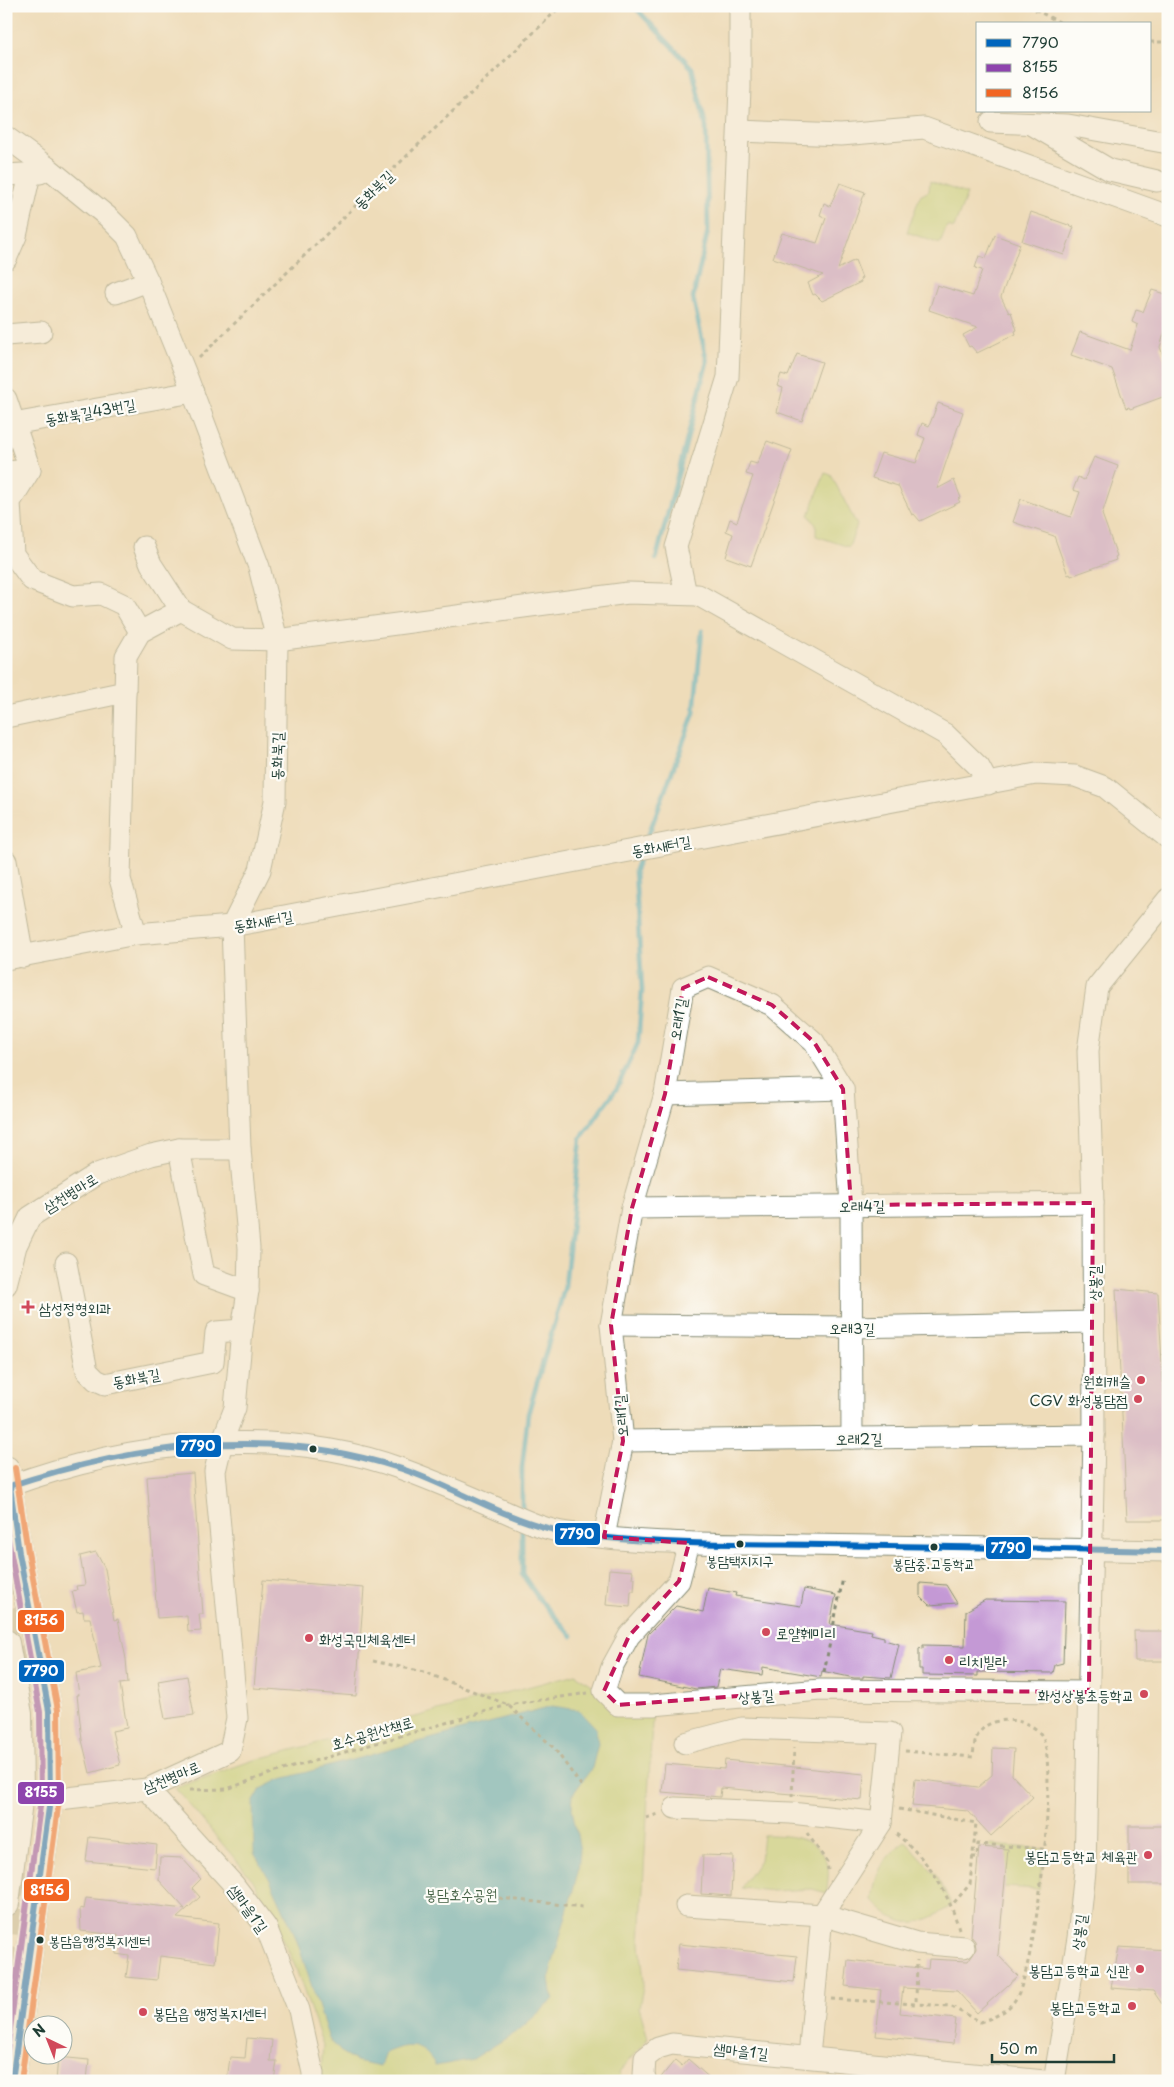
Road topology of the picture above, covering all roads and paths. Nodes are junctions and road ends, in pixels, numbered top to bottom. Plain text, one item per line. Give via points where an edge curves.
1 (561, 6) edge
2 (740, 6) edge
3 (1028, 6) edge
4 (1059, 22) edge
5 (1152, 42) edge
6 (1168, 42) edge
7 (991, 122) dead end
8 (1031, 124) junction
9 (739, 131) junction
10 (6, 137) edge
11 (1168, 142) edge
12 (38, 171) junction
13 (6, 175) edge
14 (1157, 181) dead end
15 (1168, 216) edge
16 (6, 259) edge
17 (148, 281) junction
18 (116, 293) dead end
19 (41, 332) dead end
20 (6, 335) edge
21 (185, 372) junction
22 (193, 392) junction
23 (6, 399) edge
24 (13, 424) junction
25 (30, 470) junction
26 (6, 472) edge
27 (144, 547) dead end
28 (686, 594) junction
29 (181, 610) junction
30 (140, 632) junction
31 (277, 640) junction
32 (125, 692) junction
33 (6, 718) edge
34 (988, 784) junction
35 (1168, 838) edge
36 (6, 861) edge
37 (1168, 899) edge
38 (232, 926) junction
39 (136, 934) junction
40 (14, 958) edge
41 (843, 1089) junction
42 (665, 1094) junction
43 (179, 1149) junction
44 (240, 1149) junction
45 (1093, 1203) junction
46 (850, 1205) junction
47 (632, 1208) junction
48 (66, 1263) dead end
49 (6, 1285) edge
50 (248, 1291) junction
51 (1093, 1322) junction
52 (612, 1325) junction
53 (851, 1327) junction
54 (242, 1330) junction
55 (1094, 1436) junction
56 (852, 1438) junction
57 (222, 1442) junction
58 (623, 1442) junction
59 (7, 1481) edge
60 (604, 1538) junction
61 (689, 1543) junction
62 (1093, 1549) junction
63 (1168, 1551) edge
64 (843, 1578) dead end
65 (6, 1643) edge
66 (373, 1661) dead end
67 (820, 1690) junction
68 (604, 1691) junction
69 (1089, 1692) junction
70 (508, 1705) junction
71 (795, 1730) junction
72 (893, 1736) junction
73 (685, 1743) dead end
74 (230, 1751) joint
75 (583, 1788) dead end
76 (147, 1789) junction
77 (182, 1790) dead end
78 (50, 1800) junction
79 (675, 1808) dead end
80 (792, 1813) junction
81 (882, 1815) junction
82 (1044, 1849) junction
83 (972, 1857) junction
84 (828, 1878) dead end
85 (499, 1898) dead end
86 (6, 1904) edge
87 (952, 1905) junction
88 (686, 1906) dead end
89 (583, 1907) dead end
90 (822, 1915) junction
91 (917, 1943) junction
92 (964, 1947) joint
93 (815, 1998) junction
94 (916, 2004) junction
95 (808, 2057) junction
96 (863, 2072) edge
97 (12, 2081) edge
98 (313, 2081) edge
99 (646, 2081) edge
100 (1044, 2081) edge
101 (1054, 2081) edge

1 - 21 path, 동화북길
2 - 9 street
3 - 4 path
5 - 6 path
7 - 8 street
8 - 11 street via 1100,129
8 - 14 street via 1110,170
9 - 15 street via 841,135 924,128
9 - 28 street via 728,377 676,547
10 - 12 street, 동화북길
12 - 13 street
12 - 16 street
12 - 17 street, 동화북길 via 108,217 127,236
17 - 18 street
17 - 21 street, 동화북길
19 - 20 street
21 - 22 street, 동화북길
22 - 24 street, 동화북길43번길
22 - 31 street, 동화북길 via 260,567
23 - 24 street
24 - 25 street
25 - 26 street
25 - 30 street via 10,502 13,554 32,580 73,596 101,594 124,605
27 - 29 street via 151,564
28 - 31 street via 628,593
28 - 34 street via 698,594 945,734 979,767
29 - 30 street
29 - 31 street via 232,639
30 - 32 street via 126,656
31 - 38 street, 동화북길 via 275,800 260,870
32 - 33 street
32 - 39 street via 120,879
34 - 35 street, 동화새터길 via 1036,774 1075,776 1106,787
34 - 38 street, 동화새터길
36 - 40 street, 동화새터길
37 - 45 street, 상봉길 via 1097,987 1088,1051
38 - 39 street, 동화새터길
38 - 44 street, 동화북길
39 - 40 street, 동화새터길
41 - 42 street
41 - 42 street, 오래1길 via 814,1042 772,1005 708,977 682,988
41 - 46 street, 오래1길
42 - 47 street, 오래1길
43 - 44 street
43 - 49 street, 삼천병마로 via 97,1174 30,1217 16,1246
43 - 50 street via 204,1275
44 - 50 street, 동화북길 via 249,1248
45 - 46 street, 오래4길
45 - 51 street, 상봉길
46 - 47 street, 오래4길
46 - 53 street, 오래1길
47 - 52 street, 오래1길
48 - 54 street, 동화북길 via 88,1371 105,1384 213,1362 216,1332
50 - 54 street, 동화북길
51 - 53 street, 오래3길
51 - 55 street, 상봉길
52 - 53 street, 오래3길
52 - 58 street, 오래1길
53 - 56 street, 오래1길
54 - 57 street, 동화북길 via 235,1408
55 - 56 street, 오래2길
55 - 62 street, 상봉길
56 - 58 street, 오래2길
57 - 59 street via 132,1454
57 - 60 street via 302,1445 374,1459 430,1479 533,1524 565,1533
57 - 74 street, 동화북길 via 215,1471 237,1718
58 - 60 street, 오래1길
59 - 78 main road via 49,1711
60 - 61 street
61 - 62 street
61 - 68 street via 679,1581 628,1636
62 - 63 street
62 - 69 street, 상봉길
64 - 67 path
65 - 86 main road via 19,1714 20,1794
66 - 70 path via 424,1672
67 - 68 street, 상봉길 via 618,1705
67 - 69 street, 상봉길
68 - 70 path, 호수공원산책로
69 - 101 street, 상봉길 via 1085,1871 1078,1938
70 - 75 path via 554,1748
70 - 77 path, 호수공원산책로 via 227,1789
71 - 72 street
71 - 73 street via 742,1728
71 - 80 path
72 - 81 street
72 - 82 path via 973,1757 978,1735 994,1722 1019,1722 1037,1729 1048,1753
74 - 76 street, 삼천병마로
76 - 78 street, 삼천병마로
76 - 98 street, 샘마을1길 via 234,1885 266,1927 299,2010
78 - 97 main road
79 - 80 street
80 - 81 street
80 - 84 path via 827,1862
81 - 83 path via 976,1823
81 - 87 path via 935,1874
81 - 90 street
82 - 83 path via 978,1844 977,1857
82 - 94 path via 1031,1954 1015,2000 1004,2011 980,2022 950,2006
83 - 87 path via 970,1884
85 - 89 path
87 - 92 path
88 - 90 street
90 - 91 street
90 - 93 street
91 - 92 street
91 - 94 path
93 - 94 path
93 - 95 street
95 - 96 street, 샘마을1길
95 - 99 street, 샘마을1길 via 672,2044 658,2048 644,2058
96 - 100 street, 샘마을1길

